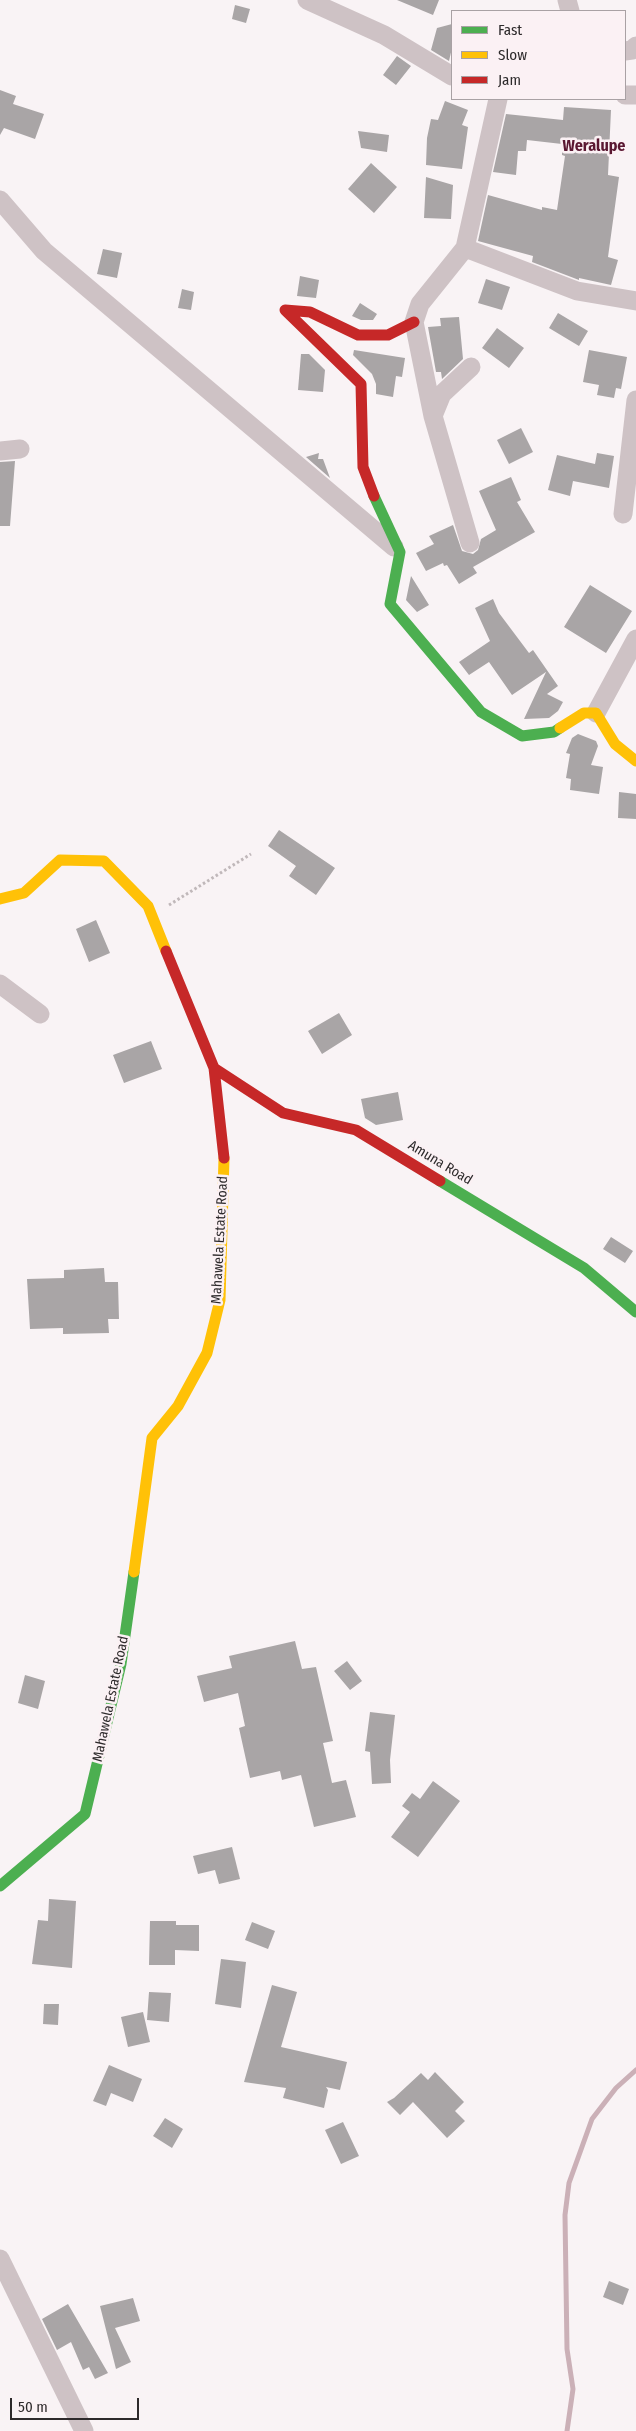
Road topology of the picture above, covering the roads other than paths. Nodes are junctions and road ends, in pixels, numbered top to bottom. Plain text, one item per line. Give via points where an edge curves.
1 (307, 0) edge
2 (451, 75) edge
3 (498, 100) edge
4 (0, 200) edge
5 (465, 248) junction
6 (636, 301) edge
7 (414, 322) junction
8 (471, 368) dead end
9 (636, 400) edge
10 (433, 416) junction
11 (20, 449) dead end
12 (0, 451) edge
13 (623, 514) dead end
14 (470, 543) dead end
15 (400, 552) junction
16 (636, 639) edge
17 (596, 713) junction
18 (636, 761) edge
19 (0, 899) edge
20 (0, 984) edge
21 (40, 1014) dead end
22 (214, 1068) junction
23 (636, 1312) edge
24 (0, 1886) edge
25 (0, 2259) edge
26 (84, 2431) edge

1 - 2 street via 384,35
3 - 5 street
4 - 15 street via 44,251
5 - 6 street via 577,291
5 - 7 street via 420,304
7 - 10 street
7 - 15 street via 388,335 358,335 310,312 285,310 361,384 363,467
8 - 10 street via 442,394
9 - 13 street
10 - 14 street
11 - 12 street
15 - 17 street via 390,604 481,712 522,736 554,732 584,713
16 - 17 street
17 - 18 street via 615,744
19 - 22 street, Mahawela Estate Road via 24,893 60,860 104,861 148,906
20 - 21 street
22 - 23 street, Amuna Road via 283,1113 356,1130 584,1268
22 - 24 street, Mahawela Estate Road via 224,1147 220,1300 207,1353 178,1406 152,1438 121,1664 85,1814
25 - 26 street

